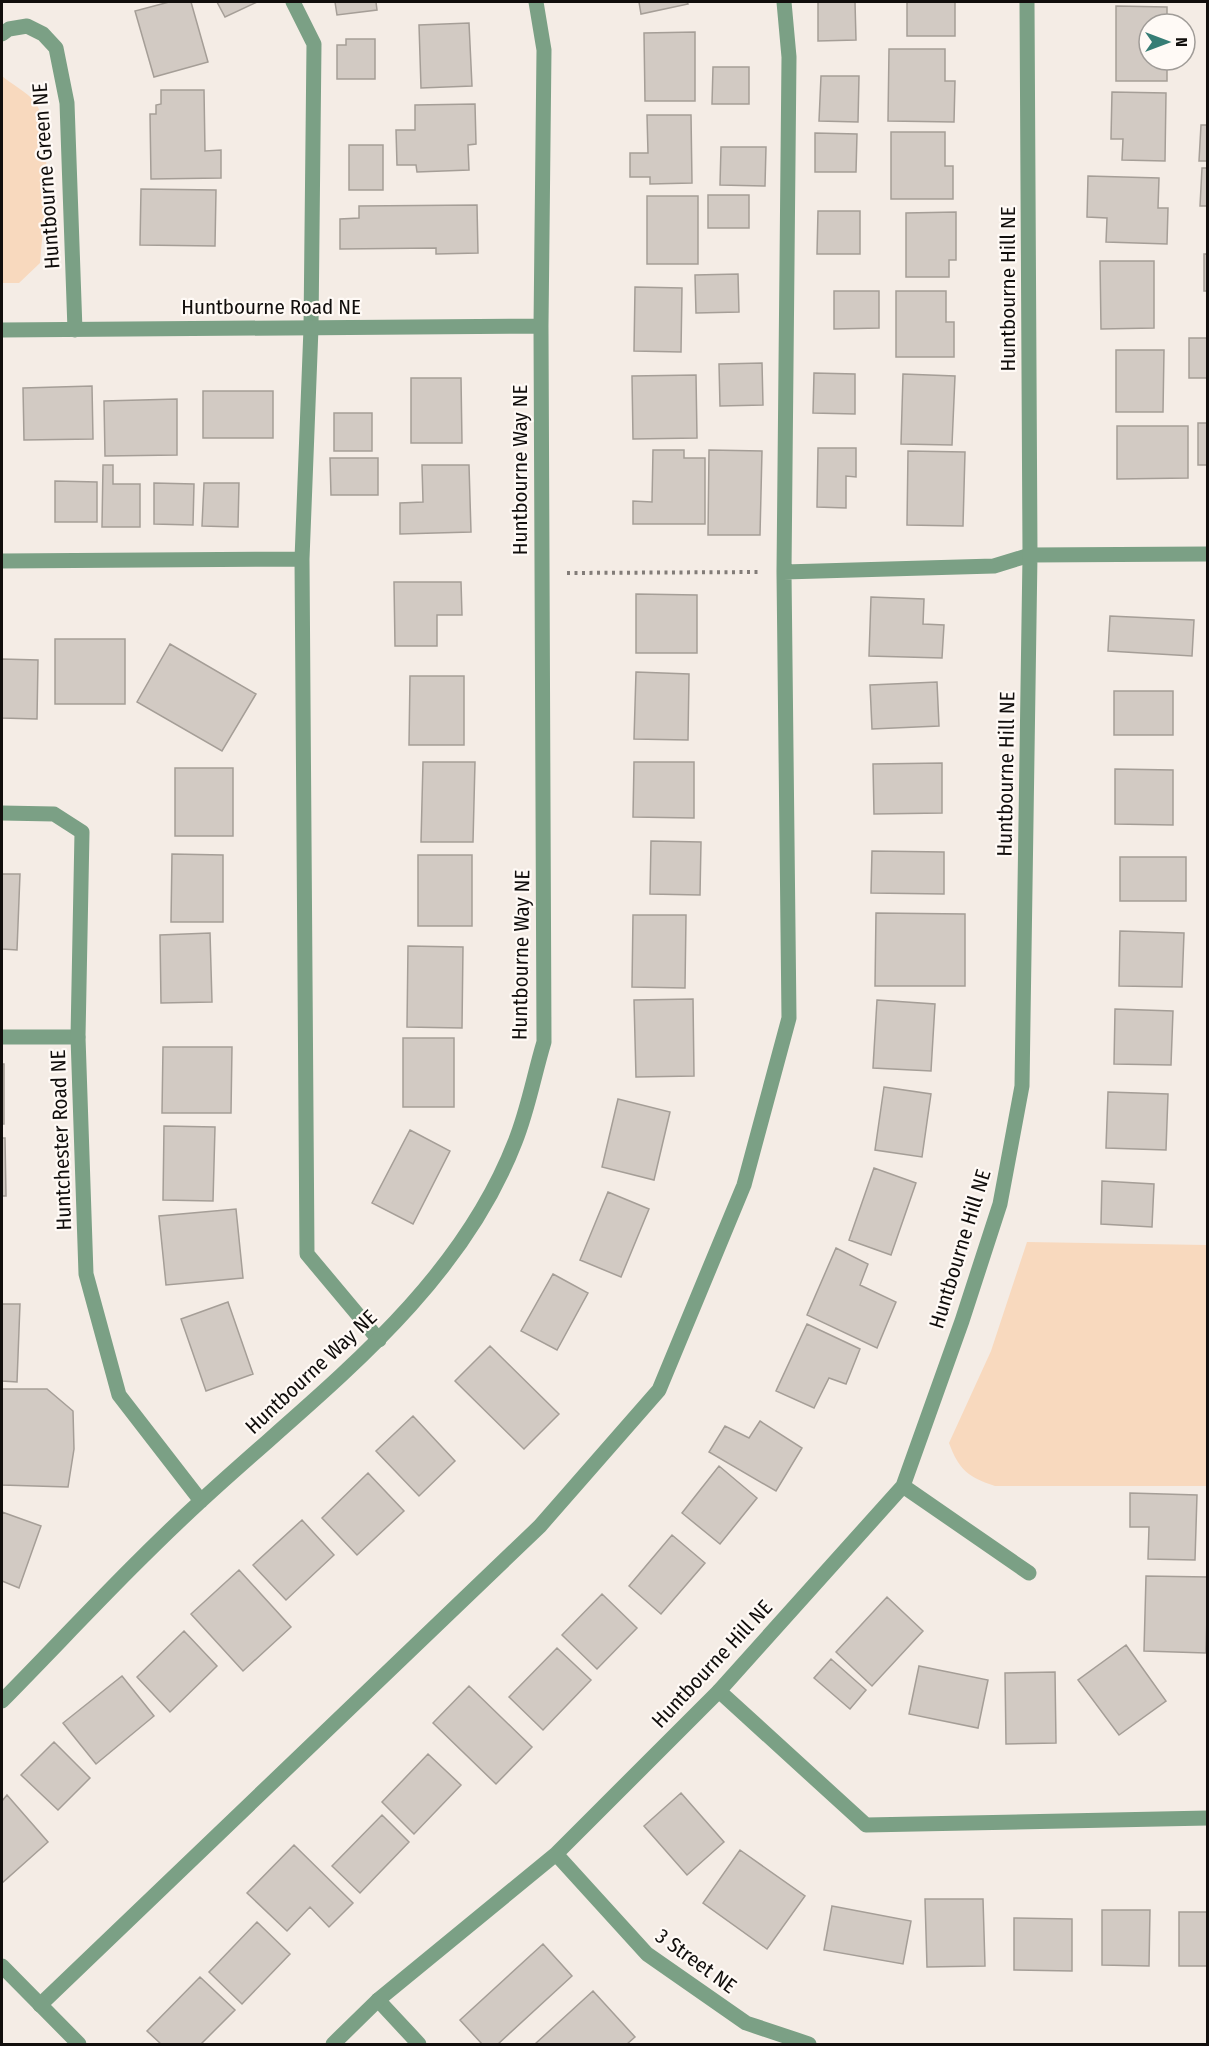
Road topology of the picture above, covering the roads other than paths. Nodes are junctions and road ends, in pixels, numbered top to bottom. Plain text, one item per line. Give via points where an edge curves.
1 (293, 2) edge
2 (536, 2) edge
3 (784, 2) edge
4 (1027, 2) edge
5 (2, 34) edge
6 (541, 326) junction
7 (311, 328) junction
8 (2, 330) edge
9 (75, 330) junction
10 (1208, 554) edge
11 (1030, 555) junction
12 (302, 559) junction
13 (2, 561) edge
14 (784, 572) junction
15 (2, 813) edge
16 (2, 1036) edge
17 (78, 1037) junction
18 (379, 1340) junction
19 (903, 1486) junction
20 (201, 1501) junction
21 (1029, 1573) dead end
22 (719, 1691) junction
23 (2, 1701) edge
24 (1208, 1818) edge
25 (556, 1854) junction
26 (2, 1966) edge
27 (378, 2000) junction
28 (40, 2005) junction
29 (79, 2044) edge
30 (333, 2044) edge
31 (419, 2044) edge
32 (808, 2044) edge

1 - 7 street via 314,44
2 - 6 street, Huntbourne Way NE via 544,50
3 - 14 street via 789,57
4 - 11 street, Huntbourne Hill NE
5 - 9 street, Huntbourne Green NE via 27,26 43,33 56,48 67,103
6 - 7 street, Huntbourne Road NE
6 - 18 street, Huntbourne Way NE via 544,1042 516,1142 479,1215 432,1283
7 - 9 street, Huntbourne Road NE
7 - 12 street
8 - 9 street, Huntbourne Road NE
10 - 11 street
11 - 14 street via 994,566
11 - 19 street, Huntbourne Hill NE via 1022,1086 1000,1203
12 - 13 street
12 - 18 street via 307,1254
14 - 28 street via 789,1018 744,1185 659,1390 540,1526
15 - 17 street, Huntchester Road NE via 54,814 82,832
16 - 17 street
17 - 20 street, Huntchester Road NE via 86,1274 119,1395
18 - 20 street, Huntbourne Way NE
19 - 21 street
19 - 22 street, Huntbourne Hill NE
20 - 23 street, Huntbourne Way NE
22 - 24 street via 866,1825
22 - 25 street, Huntbourne Hill NE
25 - 27 street, Huntbourne Hill NE
25 - 32 street, 3 Street NE via 647,1954 746,2023
26 - 28 street
27 - 30 street, Huntbourne Hill NE
27 - 31 street
28 - 29 street

